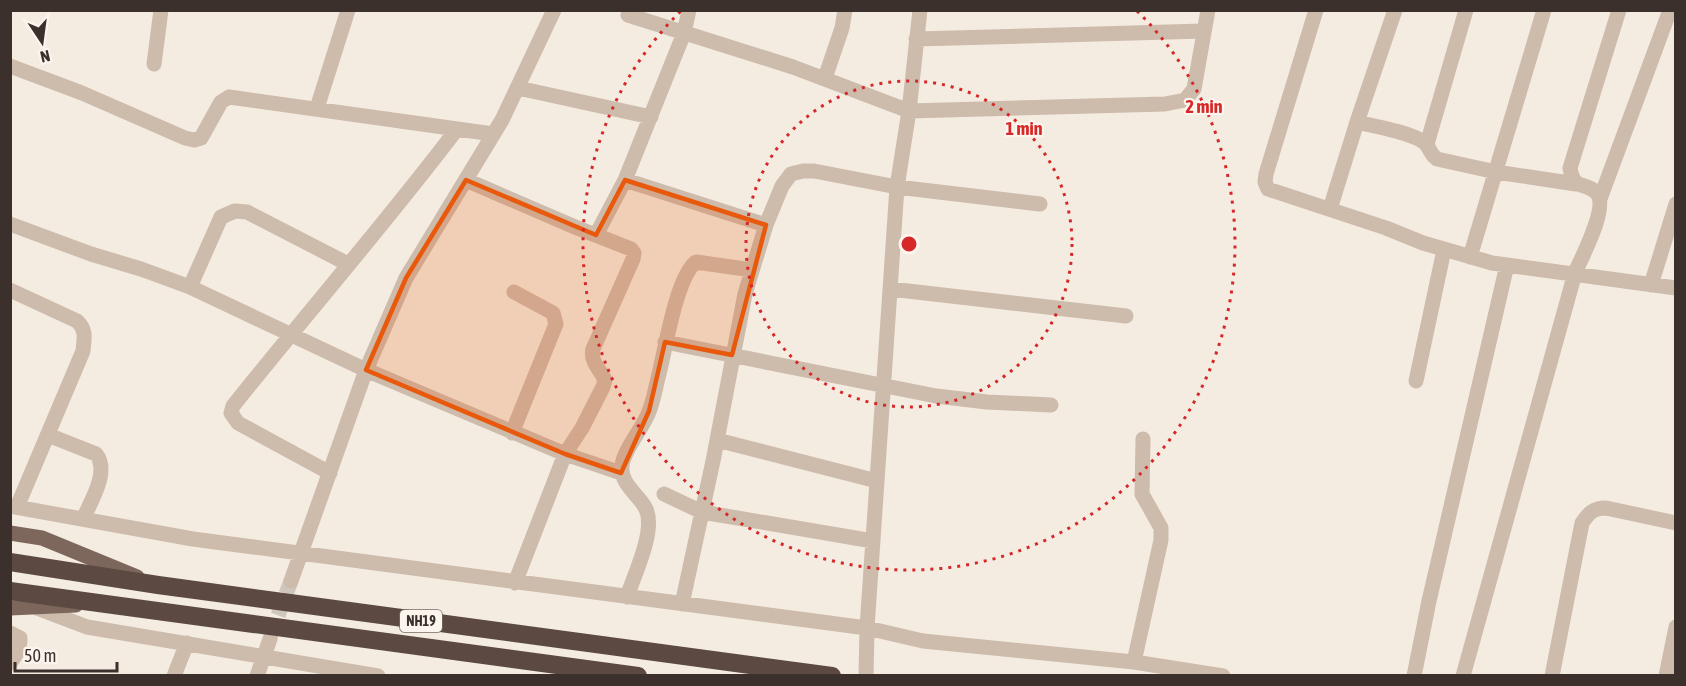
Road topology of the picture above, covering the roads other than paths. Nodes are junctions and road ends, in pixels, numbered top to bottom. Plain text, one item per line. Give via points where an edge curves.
1 (161, 10) edge
2 (348, 10) edge
3 (554, 10) edge
4 (689, 10) edge
5 (845, 10) edge
6 (920, 10) edge
7 (1208, 10) edge
8 (1316, 10) edge
9 (1395, 10) edge
10 (1466, 10) edge
11 (1544, 10) edge
12 (1619, 10) edge
13 (1670, 10) edge
14 (628, 15) dead end
15 (1203, 31) junction
16 (684, 33) junction
17 (916, 39) junction
18 (154, 64) dead end
19 (10, 66) edge
20 (825, 78) junction
21 (518, 88) junction
22 (317, 108) junction
23 (909, 111) junction
24 (651, 117) junction
25 (1357, 122) junction
26 (457, 129) junction
27 (493, 134) junction
28 (1427, 144) junction
29 (1496, 172) junction
30 (466, 180) junction
31 (625, 180) junction
32 (1576, 184) junction
33 (897, 187) junction
34 (1600, 199) junction
35 (1040, 204) dead end
36 (1676, 204) edge
37 (1330, 210) junction
38 (10, 224) edge
39 (766, 225) junction
40 (596, 235) junction
41 (1444, 250) junction
42 (1470, 257) junction
43 (348, 264) junction
44 (1507, 265) junction
45 (752, 270) junction
46 (1575, 273) junction
47 (1651, 285) junction
48 (190, 287) junction
49 (1676, 288) edge
50 (10, 290) edge
51 (890, 290) junction
52 (514, 292) dead end
53 (1126, 316) dead end
54 (291, 333) junction
55 (665, 342) junction
56 (732, 355) junction
57 (366, 370) junction
58 (1416, 381) dead end
59 (884, 387) junction
60 (1051, 405) dead end
61 (512, 433) junction
62 (48, 435) junction
63 (1143, 439) dead end
64 (717, 440) junction
65 (566, 454) junction
66 (330, 473) junction
67 (621, 473) junction
68 (877, 481) junction
69 (664, 494) dead end
70 (14, 506) edge
71 (702, 512) junction
72 (84, 519) junction
73 (1676, 523) edge
74 (10, 533) edge
75 (873, 541) junction
76 (300, 554) junction
77 (10, 562) edge
78 (291, 581) tunnel mouth
79 (515, 583) junction
80 (158, 585) junction
81 (10, 591) edge
82 (627, 597) junction
83 (97, 603) junction
84 (682, 604) junction
85 (10, 608) edge
86 (37, 608) junction
87 (867, 627) junction
88 (1676, 627) edge
89 (10, 633) edge
90 (270, 639) tunnel mouth
91 (187, 643) junction
92 (263, 657) junction
93 (1134, 662) junction
94 (10, 663) edge
95 (1676, 673) edge
96 (174, 675) edge
97 (258, 675) edge
98 (378, 675) edge
99 (638, 675) edge
100 (832, 675) edge
101 (866, 675) edge
102 (1223, 675) edge
103 (1414, 675) edge
104 (1462, 675) edge
105 (1552, 675) edge
106 (1667, 675) edge

1 - 18 street
2 - 22 street
3 - 21 street
4 - 16 street
5 - 20 street
6 - 17 street
7 - 15 street
8 - 37 street via 1265,182 1274,193
9 - 25 street
10 - 28 street
11 - 29 street
12 - 32 street via 1570,168
13 - 34 street
14 - 16 street
15 - 17 street
15 - 23 street via 1194,89 1178,103
16 - 20 street
16 - 24 street
17 - 23 street
19 - 22 street via 194,140 201,138 221,102 229,97
20 - 23 street
21 - 24 street
21 - 27 street
22 - 26 street
23 - 33 street
24 - 31 street
25 - 28 street via 1416,137
25 - 37 street
26 - 27 street
26 - 43 street
27 - 30 street
28 - 29 street via 1437,159
29 - 32 street
29 - 42 street
30 - 40 street
30 - 57 street via 406,278
31 - 39 street
31 - 40 street
32 - 34 street via 1595,192
33 - 35 street
33 - 39 street via 814,171 797,172 783,186
33 - 51 street
34 - 46 street via 1598,219
36 - 47 street
37 - 41 street
38 - 48 street
39 - 45 street
40 - 65 street via 634,253 593,349 594,362 605,380 603,387
41 - 42 street
41 - 58 street
42 - 44 street
43 - 48 street via 247,212 235,211 221,217
43 - 54 street
44 - 46 street
44 - 103 street
45 - 55 street via 706,262 691,266
45 - 56 street
46 - 47 street
46 - 104 street
47 - 49 street
48 - 54 street
50 - 62 street via 83,327 82,351
51 - 53 street
51 - 59 street
52 - 61 street via 553,314 556,324
54 - 57 street
54 - 66 street via 231,413 238,423
55 - 56 street
55 - 67 street via 649,411 622,463
56 - 59 street
56 - 64 street
57 - 61 street
57 - 66 street
59 - 60 street via 958,400
59 - 68 street
61 - 65 street
62 - 70 street
62 - 72 street via 96,453 100,459 99,479
63 - 93 street via 1142,494 1161,528 1161,540
64 - 68 street
64 - 71 street
65 - 67 street
65 - 79 street
66 - 76 street
67 - 82 street via 646,508 649,520 649,532
68 - 75 street
69 - 71 street
70 - 72 street
71 - 75 street
71 - 84 street
72 - 76 street
73 - 105 street via 1606,508 1590,512 1582,523
74 - 80 main road via 42,538
75 - 87 street
76 - 78 street
76 - 79 street
77 - 80 highway, NH19
79 - 82 street
80 - 100 highway, NH19
81 - 83 highway, NH19
82 - 84 street
83 - 86 main road
83 - 99 highway, NH19
84 - 87 street
85 - 86 main road
86 - 91 street via 87,627
87 - 93 street via 923,641
87 - 101 street
88 - 106 street
89 - 94 street via 20,638 20,645
90 - 92 street
91 - 92 street
91 - 96 street
92 - 97 street
92 - 98 street
93 - 102 street
95 - 106 street

